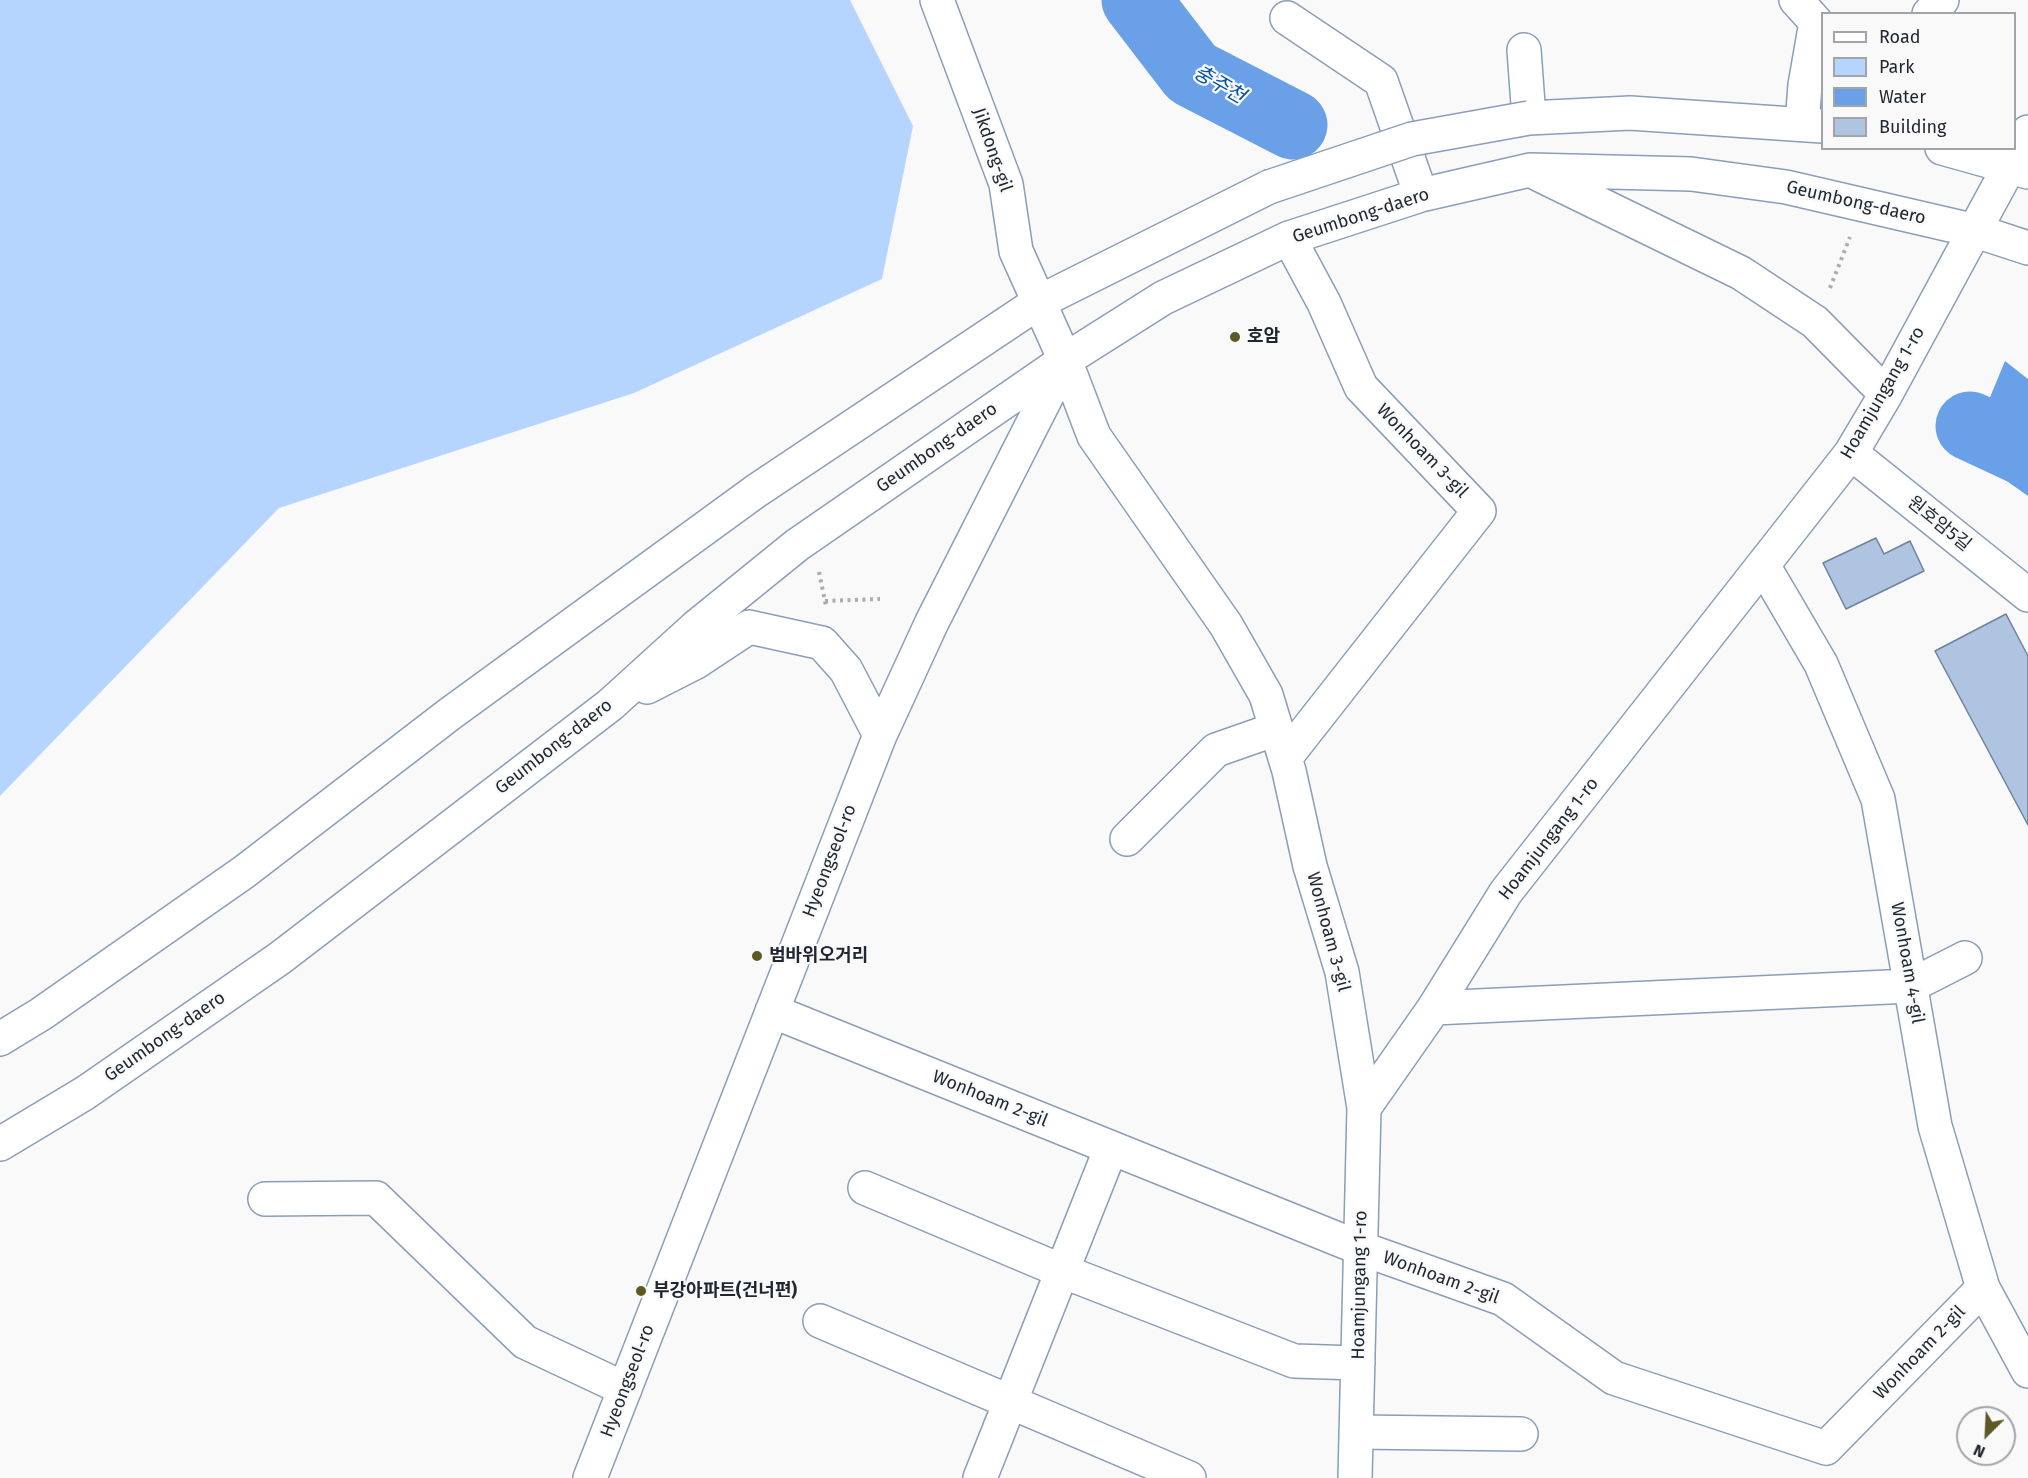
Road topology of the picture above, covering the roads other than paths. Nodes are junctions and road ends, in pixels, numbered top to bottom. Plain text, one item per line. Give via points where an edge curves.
1 (937, 0) edge
2 (1942, 0) edge
3 (1931, 12) edge
4 (1811, 15) edge
5 (1287, 18) dead end
6 (1524, 50) dead end
7 (1529, 118) junction
8 (1812, 125) edge
9 (2028, 132) edge
10 (1949, 150) edge
11 (2019, 169) edge
12 (1530, 170) junction
13 (1421, 195) junction
14 (1976, 231) junction
15 (1290, 238) junction
16 (2028, 248) edge
17 (1039, 302) junction
18 (1065, 360) junction
19 (1886, 394) junction
20 (1851, 453) junction
21 (1763, 565) junction
22 (2028, 595) edge
23 (610, 705) junction
24 (880, 735) junction
25 (1280, 743) junction
26 (1127, 839) dead end
27 (1965, 958) dead end
28 (1910, 986) junction
29 (1434, 1008) junction
30 (772, 1011) junction
31 (0, 1039) edge
32 (1364, 1108) junction
33 (0, 1144) edge
34 (1111, 1148) junction
35 (865, 1188) dead end
36 (265, 1199) dead end
37 (1360, 1248) junction
38 (1062, 1270) junction
39 (1983, 1288) junction
40 (820, 1321) dead end
41 (1358, 1363) junction
42 (2028, 1371) edge
43 (625, 1389) junction
44 (1009, 1404) junction
45 (1356, 1432) junction
46 (1521, 1434) dead end
47 (590, 1478) edge
48 (980, 1478) edge
49 (1189, 1478) edge
50 (1355, 1478) edge

1 - 17 street, Jikdong-gil via 1006,183 1016,251
2 - 3 street
4 - 8 street via 1804,85
5 - 13 street via 1381,81
6 - 7 street
7 - 8 street via 1630,113
7 - 17 street, bridge via 1412,139 1269,187
9 - 11 street, Hoamjungang 1-ro
10 - 11 street
11 - 14 street, Hoamjungang 1-ro
12 - 13 street, Geumbong-daero
12 - 14 street, Geumbong-daero via 1691,174 1786,187
12 - 19 street via 1741,273 1815,322
13 - 15 street, Geumbong-daero
14 - 16 street, Geumbong-daero
14 - 19 street, Hoamjungang 1-ro
15 - 18 street, Geumbong-daero via 1163,298
15 - 25 street, Wonhoam 3-gil via 1361,387 1479,511
17 - 18 street, Jikdong-gil
17 - 31 street via 756,491 451,713 244,872
18 - 23 street, Geumbong-daero via 797,545
18 - 24 street, Hyeongseol-ro via 932,622
18 - 25 street, Wonhoam 3-gil via 1094,436 1229,631 1266,695
19 - 20 street, Hoamjungang 1-ro
20 - 21 street, Hoamjungang 1-ro
20 - 22 street, 원호암5길
21 - 28 street, Wonhoam 4-gil via 1821,664 1878,799
21 - 29 street, Hoamjungang 1-ro via 1506,892
23 - 24 street via 696,662 749,627 822,644 846,670
23 - 33 street, Geumbong-daero via 280,958 85,1093
24 - 30 street, Hyeongseol-ro
25 - 26 street via 1216,750
25 - 32 street, Wonhoam 3-gil via 1310,866 1342,972
27 - 28 street
28 - 29 street
28 - 39 street, Wonhoam 4-gil via 1935,1126
29 - 32 street, Hoamjungang 1-ro
30 - 34 street, Wonhoam 2-gil
30 - 43 street, Hyeongseol-ro
32 - 37 street, Hoamjungang 1-ro
34 - 37 street, Wonhoam 2-gil
34 - 38 street
35 - 38 street
36 - 43 street via 376,1198 525,1342
37 - 39 street, Wonhoam 2-gil via 1503,1299 1614,1378 1826,1448
37 - 41 street, Hoamjungang 1-ro
38 - 41 street via 1294,1361
38 - 44 street
39 - 42 street, Wonhoam 4-gil
40 - 44 street
41 - 45 street, Hoamjungang 1-ro
43 - 47 street, Hyeongseol-ro
44 - 48 street
44 - 49 street
45 - 46 street
45 - 50 street, Hoamjungang 1-ro

